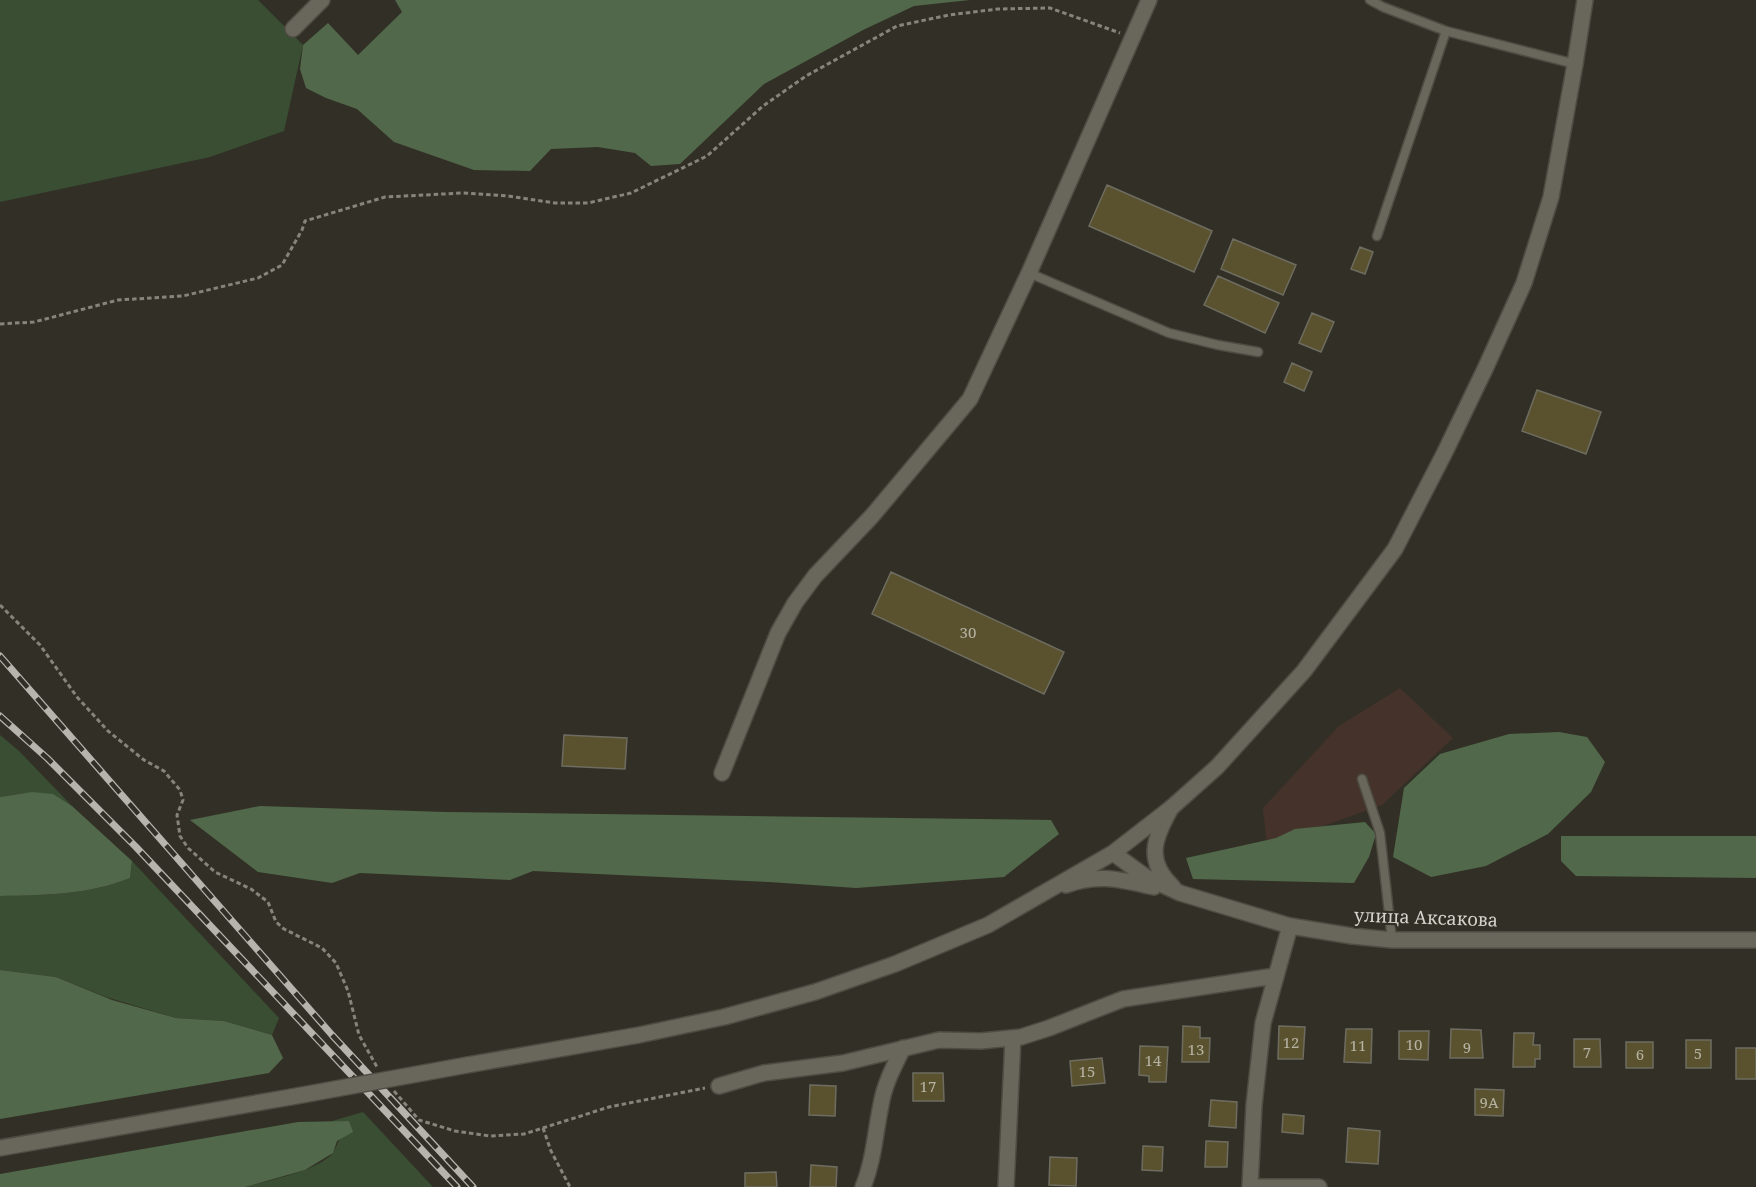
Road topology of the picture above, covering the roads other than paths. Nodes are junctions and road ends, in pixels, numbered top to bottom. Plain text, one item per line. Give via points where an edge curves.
1 (322, 0) edge
2 (1149, 0) edge
3 (1370, 0) edge
4 (1585, 0) edge
5 (293, 29) dead end
6 (1446, 31) junction
7 (1575, 64) junction
8 (1377, 236) dead end
9 (1029, 273) junction
10 (1258, 351) dead end
11 (722, 773) dead end
12 (1362, 779) dead end
13 (1171, 808) junction
14 (1113, 853) junction
15 (1051, 890) junction
16 (1180, 893) junction
17 (1290, 926) junction
18 (1392, 940) junction
19 (1756, 940) edge
20 (1275, 976) junction
21 (1012, 1038) junction
22 (903, 1047) junction
23 (719, 1086) road end
24 (0, 1148) edge
25 (863, 1187) edge
26 (1005, 1187) edge
27 (1252, 1187) edge
28 (1319, 1187) edge

1 - 5 street
2 - 9 street
3 - 6 lane
4 - 7 street
6 - 7 lane
6 - 8 lane
7 - 13 street via 1551,197 1524,283 1395,549 1304,671 1217,767
9 - 10 lane via 1169,333
9 - 11 street via 970,399 795,603 778,633
12 - 18 lane via 1380,833
13 - 14 street
13 - 16 street via 1161,826 1155,855 1157,868
14 - 15 street
14 - 16 street, улица Аксакова via 1146,877
15 - 16 street via 1103,877
15 - 24 street, bridge via 988,925 895,964 815,992 724,1017
16 - 17 street, улица Аксакова
17 - 18 street, улица Аксакова
17 - 20 street
18 - 19 street, улица Аксакова
20 - 21 street via 1123,999
20 - 27 street via 1263,1023 1254,1105
21 - 22 street via 939,1040
21 - 26 street
22 - 23 street via 843,1063 764,1073
22 - 25 street via 881,1102
27 - 28 street

